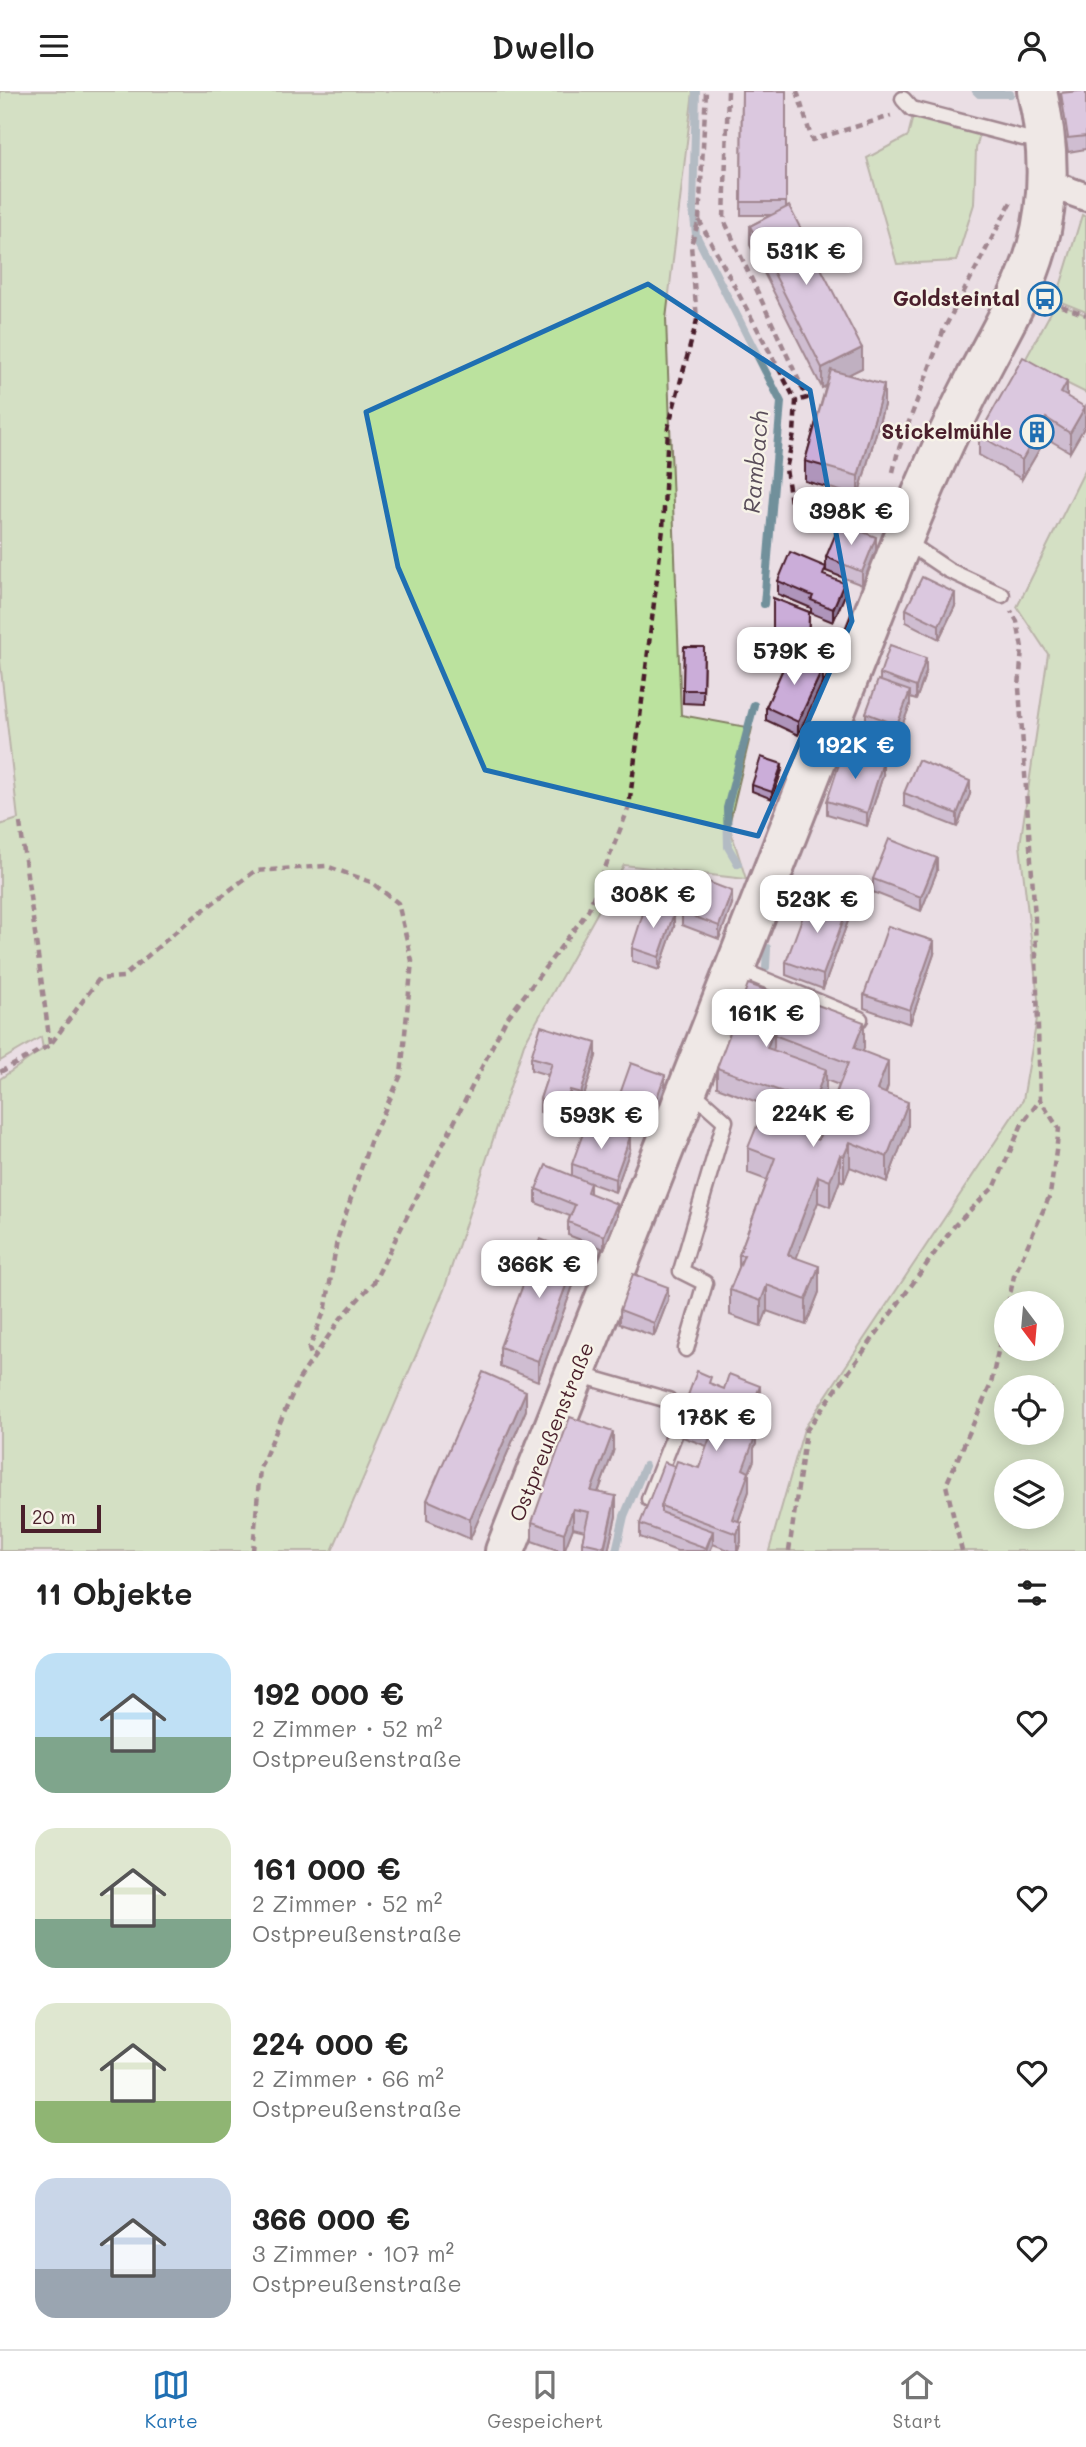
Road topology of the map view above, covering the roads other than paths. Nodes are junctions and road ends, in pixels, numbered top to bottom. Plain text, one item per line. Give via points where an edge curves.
1 (1037, 91) edge
2 (908, 104) road end
3 (1045, 139) junction
4 (1031, 189) junction
5 (1086, 197) edge
6 (902, 540) junction
7 (1002, 595) road end
8 (735, 968) junction
9 (860, 1019) edge
10 (689, 1089) junction
11 (686, 1349) dead end
12 (576, 1374) junction
13 (649, 1499) edge
14 (505, 1551) edge

1 - 3 main road, Ostpreußenstraße
2 - 3 lane via 1023,138
3 - 4 main road, Ostpreußenstraße
4 - 5 street
4 - 6 main road, Ostpreußenstraße via 1044,213 1029,270
6 - 7 lane via 948,570
6 - 8 main road, Ostpreußenstraße
8 - 9 lane
8 - 10 main road, Ostpreußenstraße
10 - 11 lane via 725,1121 681,1272 705,1283
10 - 12 main road, Ostpreußenstraße
12 - 13 lane via 668,1400 675,1433
12 - 14 main road, Ostpreußenstraße

